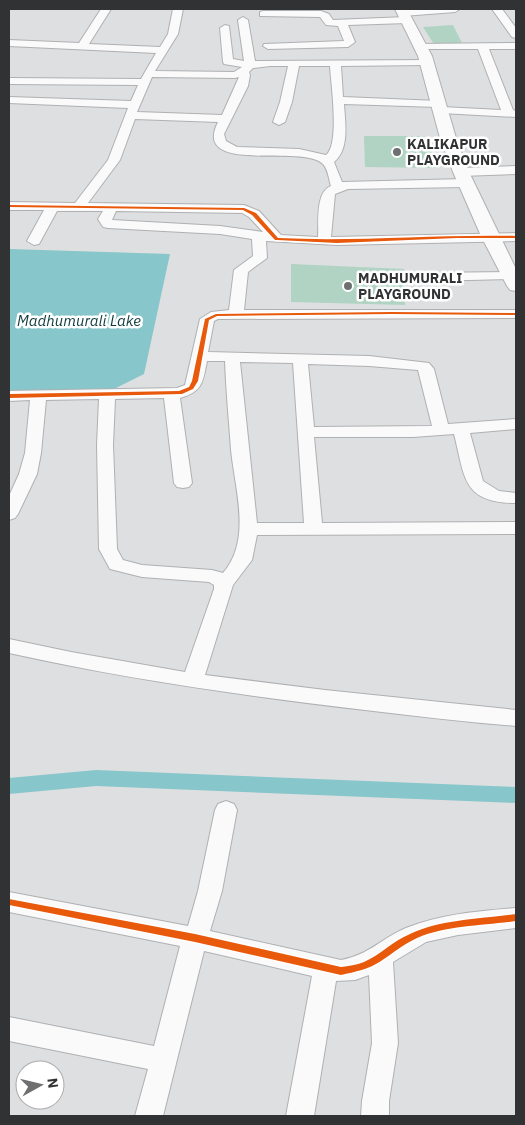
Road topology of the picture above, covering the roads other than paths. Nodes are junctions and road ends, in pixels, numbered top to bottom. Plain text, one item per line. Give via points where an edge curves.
1 (106, 9) edge
2 (178, 9) edge
3 (456, 9) edge
4 (497, 9) edge
5 (404, 14) edge
6 (263, 15) edge
7 (244, 20) dead end
8 (342, 23) junction
9 (515, 32) edge
10 (246, 36) junction
11 (9, 43) edge
12 (84, 45) junction
13 (421, 46) junction
14 (482, 46) junction
15 (516, 46) edge
16 (162, 50) junction
17 (428, 62) junction
18 (270, 63) junction
19 (294, 63) junction
20 (335, 63) junction
21 (246, 68) junction
22 (146, 78) junction
23 (12, 81) edge
24 (9, 94) edge
25 (9, 100) edge
26 (337, 100) junction
27 (440, 107) junction
28 (132, 110) junction
29 (512, 114) edge
30 (225, 119) junction
31 (279, 122) dead end
32 (327, 160) junction
33 (516, 170) edge
34 (464, 178) junction
35 (337, 187) junction
36 (9, 206) edge
37 (52, 206) junction
38 (79, 207) junction
39 (111, 208) junction
40 (259, 235) junction
41 (490, 236) junction
42 (516, 237) edge
43 (277, 239) junction
44 (34, 241) dead end
45 (324, 241) junction
46 (428, 277) dead end
47 (513, 281) edge
48 (236, 314) junction
49 (516, 314) edge
50 (199, 356) junction
51 (232, 357) junction
52 (300, 359) junction
53 (171, 393) junction
54 (107, 395) junction
55 (9, 396) edge
56 (38, 396) junction
57 (516, 424) edge
58 (461, 429) junction
59 (441, 430) junction
60 (306, 432) junction
61 (183, 483) dead end
62 (516, 498) edge
63 (9, 514) edge
64 (313, 528) junction
65 (516, 528) edge
66 (248, 529) junction
67 (224, 584) junction
68 (9, 646) edge
69 (193, 679) junction
70 (516, 718) edge
71 (226, 810) dead end
72 (9, 902) edge
73 (516, 918) edge
74 (195, 938) junction
75 (380, 959) junction
76 (326, 968) junction
77 (9, 1029) edge
78 (163, 1060) junction
79 (149, 1116) edge
80 (300, 1116) edge
81 (375, 1116) edge

1 - 12 street
2 - 16 street via 173,34
3 - 5 street
4 - 9 street
5 - 8 street
5 - 13 main road
6 - 8 street via 321,14 330,23
7 - 10 street
8 - 18 street via 348,44 267,42
10 - 21 street
10 - 21 street via 226,32 228,62
11 - 12 street
12 - 16 street
13 - 14 street
13 - 17 main road
14 - 15 street
14 - 29 street
16 - 22 street
17 - 20 street
17 - 27 main road
18 - 19 street
18 - 21 street
19 - 20 street
19 - 31 street
20 - 26 street
21 - 22 street via 226,76
21 - 30 street via 242,86
22 - 23 street
22 - 28 street
23 - 24 street
25 - 28 street
26 - 27 street
26 - 32 street via 337,150
27 - 29 street
27 - 34 main road
28 - 30 street
28 - 38 street via 114,160
30 - 32 street via 218,134 219,141 227,149 314,155
32 - 35 street
33 - 34 street
34 - 35 street
34 - 41 main road
35 - 45 street via 327,196
36 - 37 street
37 - 38 street
37 - 44 street
38 - 39 street
39 - 40 street via 105,218 108,224
39 - 43 street via 244,209 254,214
40 - 43 street
40 - 48 street via 260,258 241,270
41 - 42 street
41 - 45 street
41 - 47 main road
43 - 45 street
46 - 47 street
48 - 49 street
48 - 50 street via 207,319
50 - 51 street
50 - 53 street via 191,388
51 - 52 street
51 - 66 street
52 - 59 street via 424,366
52 - 60 street
53 - 54 street
53 - 61 street
54 - 56 street
54 - 67 street via 105,446 108,549 111,557 118,565 142,572 212,576
55 - 56 street
56 - 63 street via 28,474
57 - 58 street
58 - 59 street
58 - 62 street via 475,483 490,495
59 - 60 street
60 - 64 street
64 - 65 street
64 - 66 street
66 - 67 street via 244,558
67 - 69 street
68 - 69 street
69 - 70 street
71 - 74 street via 210,897
72 - 74 street
73 - 75 street via 423,932
74 - 76 street
74 - 78 street
75 - 76 street via 358,969 341,971
75 - 81 street via 386,1027
76 - 80 street
77 - 78 street
78 - 79 street

